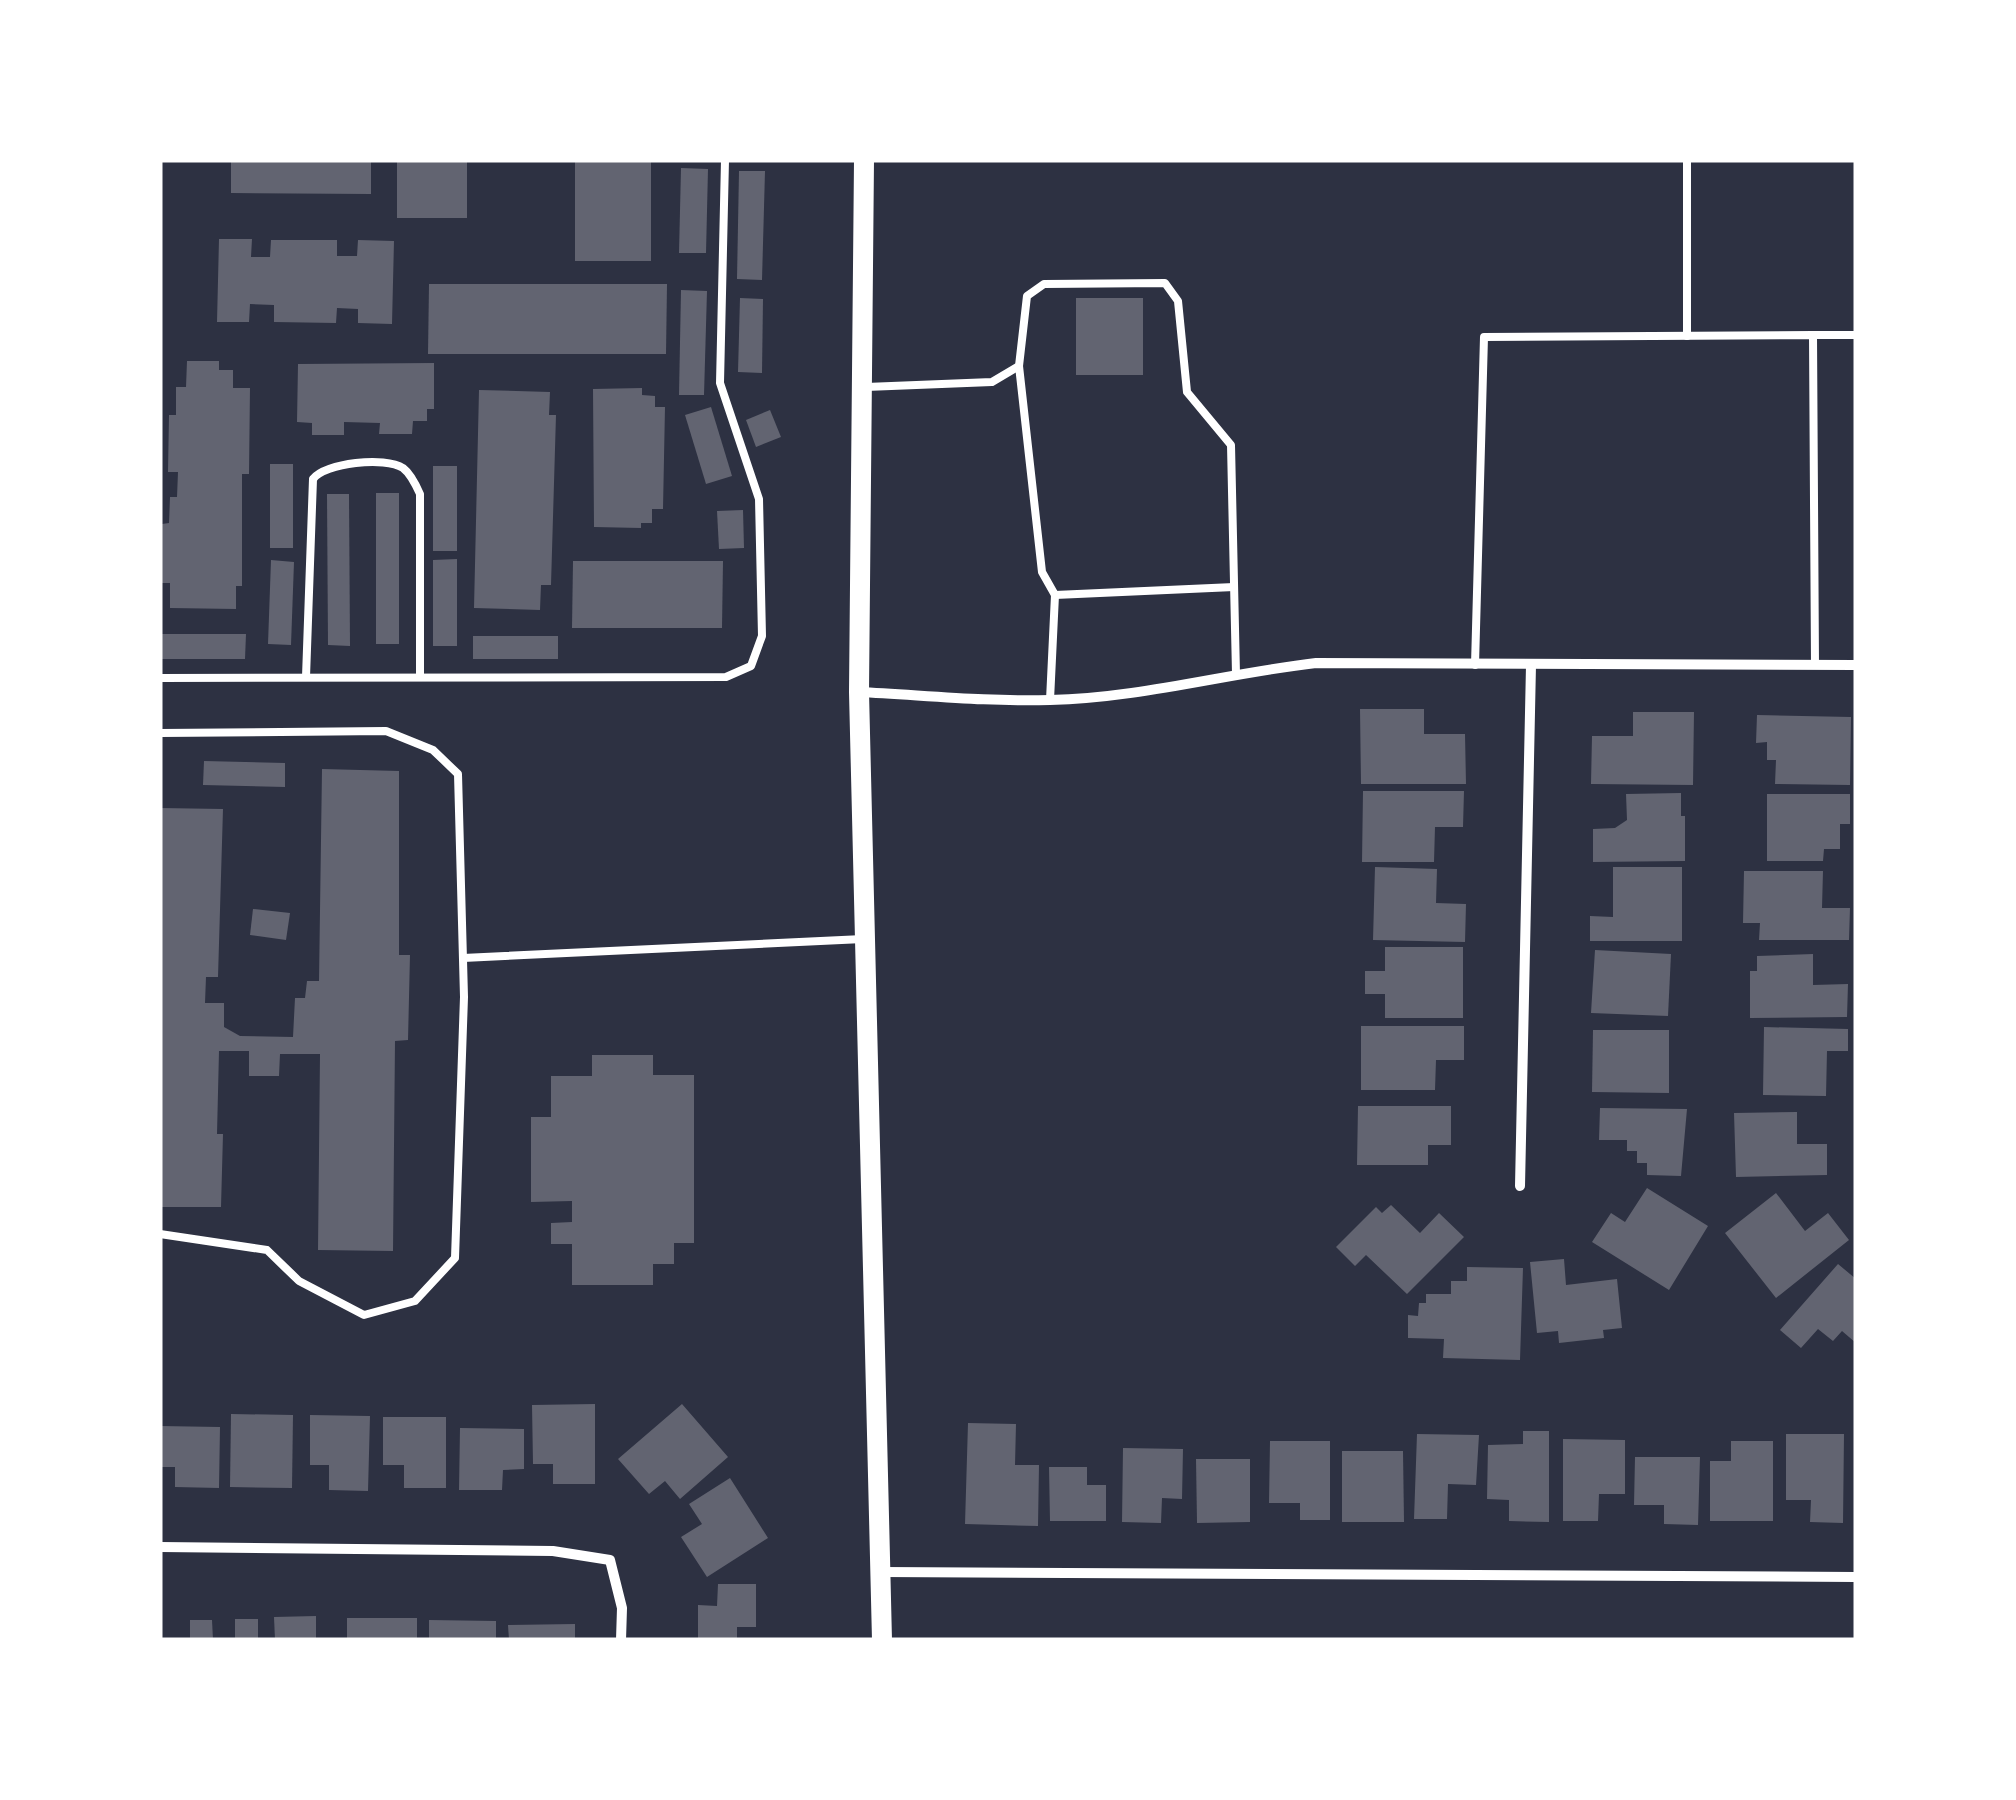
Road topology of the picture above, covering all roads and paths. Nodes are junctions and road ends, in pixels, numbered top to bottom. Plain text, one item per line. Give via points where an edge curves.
1 (726, 160) edge
2 (864, 160) edge
3 (1687, 160) edge
4 (1813, 334) junction
5 (1856, 335) edge
6 (1687, 336) junction
7 (1019, 366) junction
8 (862, 387) junction
9 (1234, 587) junction
10 (1055, 595) junction
11 (1475, 665) junction
12 (1815, 665) junction
13 (1856, 665) edge
14 (1531, 666) junction
15 (1236, 674) junction
16 (420, 677) junction
17 (160, 678) edge
18 (306, 678) junction
19 (859, 692) junction
20 (1050, 700) junction
21 (160, 732) edge
22 (865, 939) junction
23 (463, 958) junction
24 (1520, 1186) dead end
25 (160, 1234) edge
26 (160, 1547) edge
27 (882, 1572) junction
28 (1856, 1577) edge
29 (621, 1640) edge
30 (882, 1640) edge

1 - 16 lane via 720,384 759,500 762,636 752,666 726,677
2 - 8 main road
3 - 6 lane
4 - 5 lane
4 - 6 lane
4 - 12 lane
6 - 11 lane via 1484,337
7 - 8 lane via 992,382
7 - 9 lane via 1027,296 1044,284 1166,283 1178,301 1186,392 1231,445
7 - 10 lane via 1042,572
8 - 19 main road
9 - 10 lane
9 - 15 lane
10 - 20 lane
11 - 14 street
11 - 15 street via 1316,663
12 - 13 street
12 - 14 street
14 - 24 street
15 - 20 street
16 - 18 lane
16 - 18 lane via 420,494 405,469 390,463 344,465 320,470 313,479
17 - 18 lane
19 - 20 street
19 - 22 main road
21 - 23 lane via 386,731 433,750 458,774
22 - 23 lane
22 - 27 main road
23 - 25 lane via 456,1258 415,1301 364,1315 299,1281 267,1250
26 - 29 street via 554,1551 610,1560 622,1608
27 - 28 street
27 - 30 main road

